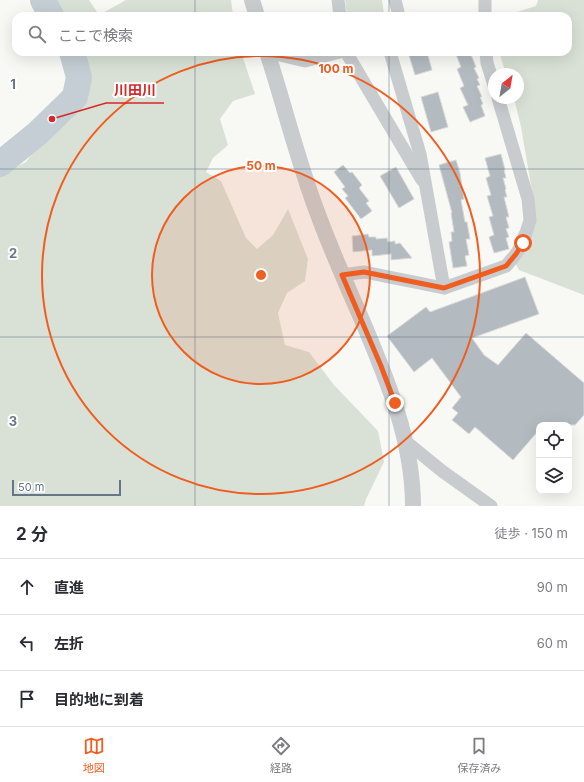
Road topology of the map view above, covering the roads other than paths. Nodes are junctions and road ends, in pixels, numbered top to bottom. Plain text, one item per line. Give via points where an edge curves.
1 (252, 0) edge
2 (338, 0) edge
3 (395, 0) edge
4 (485, 0) edge
5 (256, 12) edge
6 (340, 12) edge
7 (398, 12) edge
8 (485, 12) edge
9 (268, 56) edge
10 (282, 56) edge
11 (326, 56) edge
12 (348, 56) edge
13 (391, 56) edge
14 (486, 56) edge
15 (489, 68) edge
16 (500, 104) edge
17 (425, 186) junction
18 (342, 275) junction
19 (444, 288) junction
20 (404, 440) junction
21 (412, 506) edge
22 (491, 506) edge

1 - 5 street
2 - 6 street
3 - 7 street
4 - 8 street
9 - 18 street via 304,177
10 - 11 street via 305,62
12 - 17 street
13 - 17 street via 420,154
14 - 15 street
16 - 19 street via 528,199 530,220 527,231 523,243 506,266
17 - 19 street
18 - 19 street via 364,272
18 - 20 street via 384,373
20 - 21 street via 413,485
20 - 22 street

